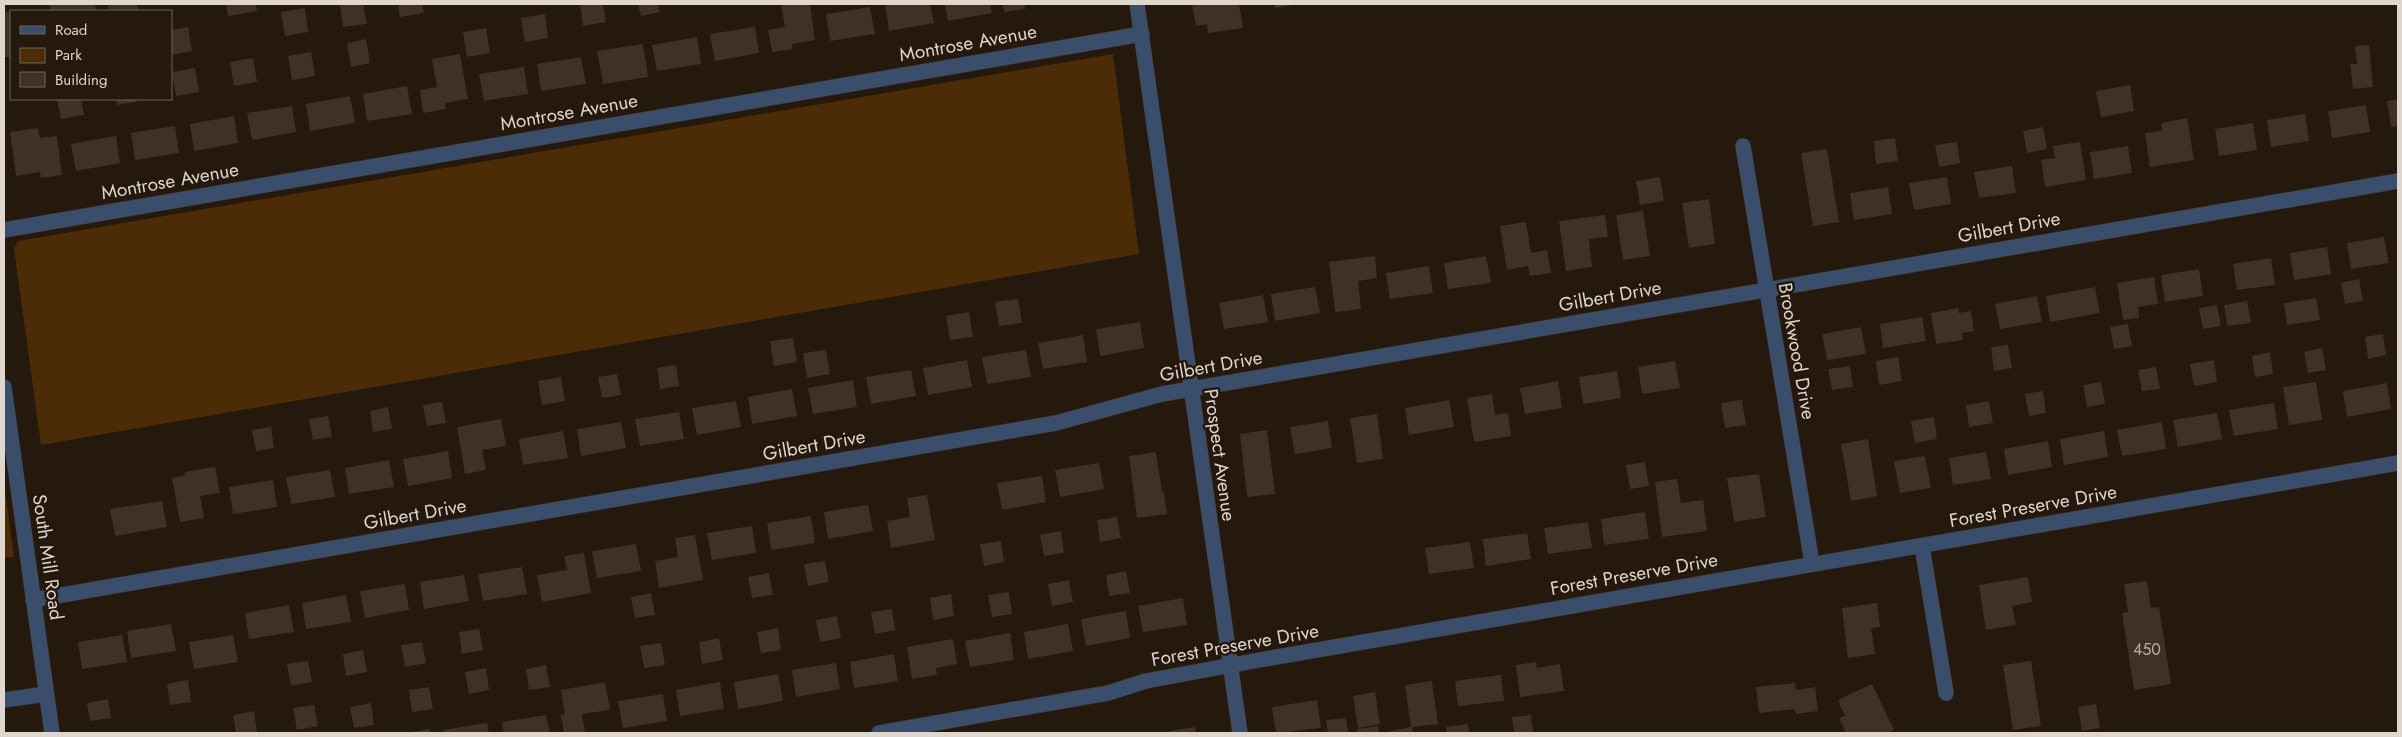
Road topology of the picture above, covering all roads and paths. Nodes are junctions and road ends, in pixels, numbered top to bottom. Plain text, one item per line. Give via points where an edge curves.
1 (1137, 4) edge
2 (1142, 34) junction
3 (1743, 146) dead end
4 (2398, 180) edge
5 (4, 230) edge
6 (1767, 289) junction
7 (4, 387) edge
8 (1191, 390) junction
9 (2398, 463) edge
10 (1922, 546) junction
11 (1812, 563) junction
12 (33, 600) junction
13 (1229, 666) junction
14 (1946, 693) dead end
15 (46, 694) junction
16 (4, 700) edge
17 (52, 733) edge
18 (879, 733) edge
19 (1240, 733) edge

1 - 2 street, Prospect Avenue
2 - 5 street, Montrose Avenue
2 - 8 street, Prospect Avenue
3 - 6 street, Brookwood Drive
4 - 6 street, Gilbert Drive
6 - 8 street, Gilbert Drive
6 - 11 street, Brookwood Drive
7 - 12 street, South Mill Road
8 - 12 street, Gilbert Drive via 1162,394 1056,423
8 - 13 street, Prospect Avenue
9 - 10 street, Forest Preserve Drive
10 - 11 street, Forest Preserve Drive
10 - 14 street
11 - 13 street, Forest Preserve Drive
12 - 15 street, South Mill Road
13 - 18 street, Forest Preserve Drive via 1146,681 1108,693
13 - 19 street, Prospect Avenue
15 - 16 street
15 - 17 street, South Mill Road

